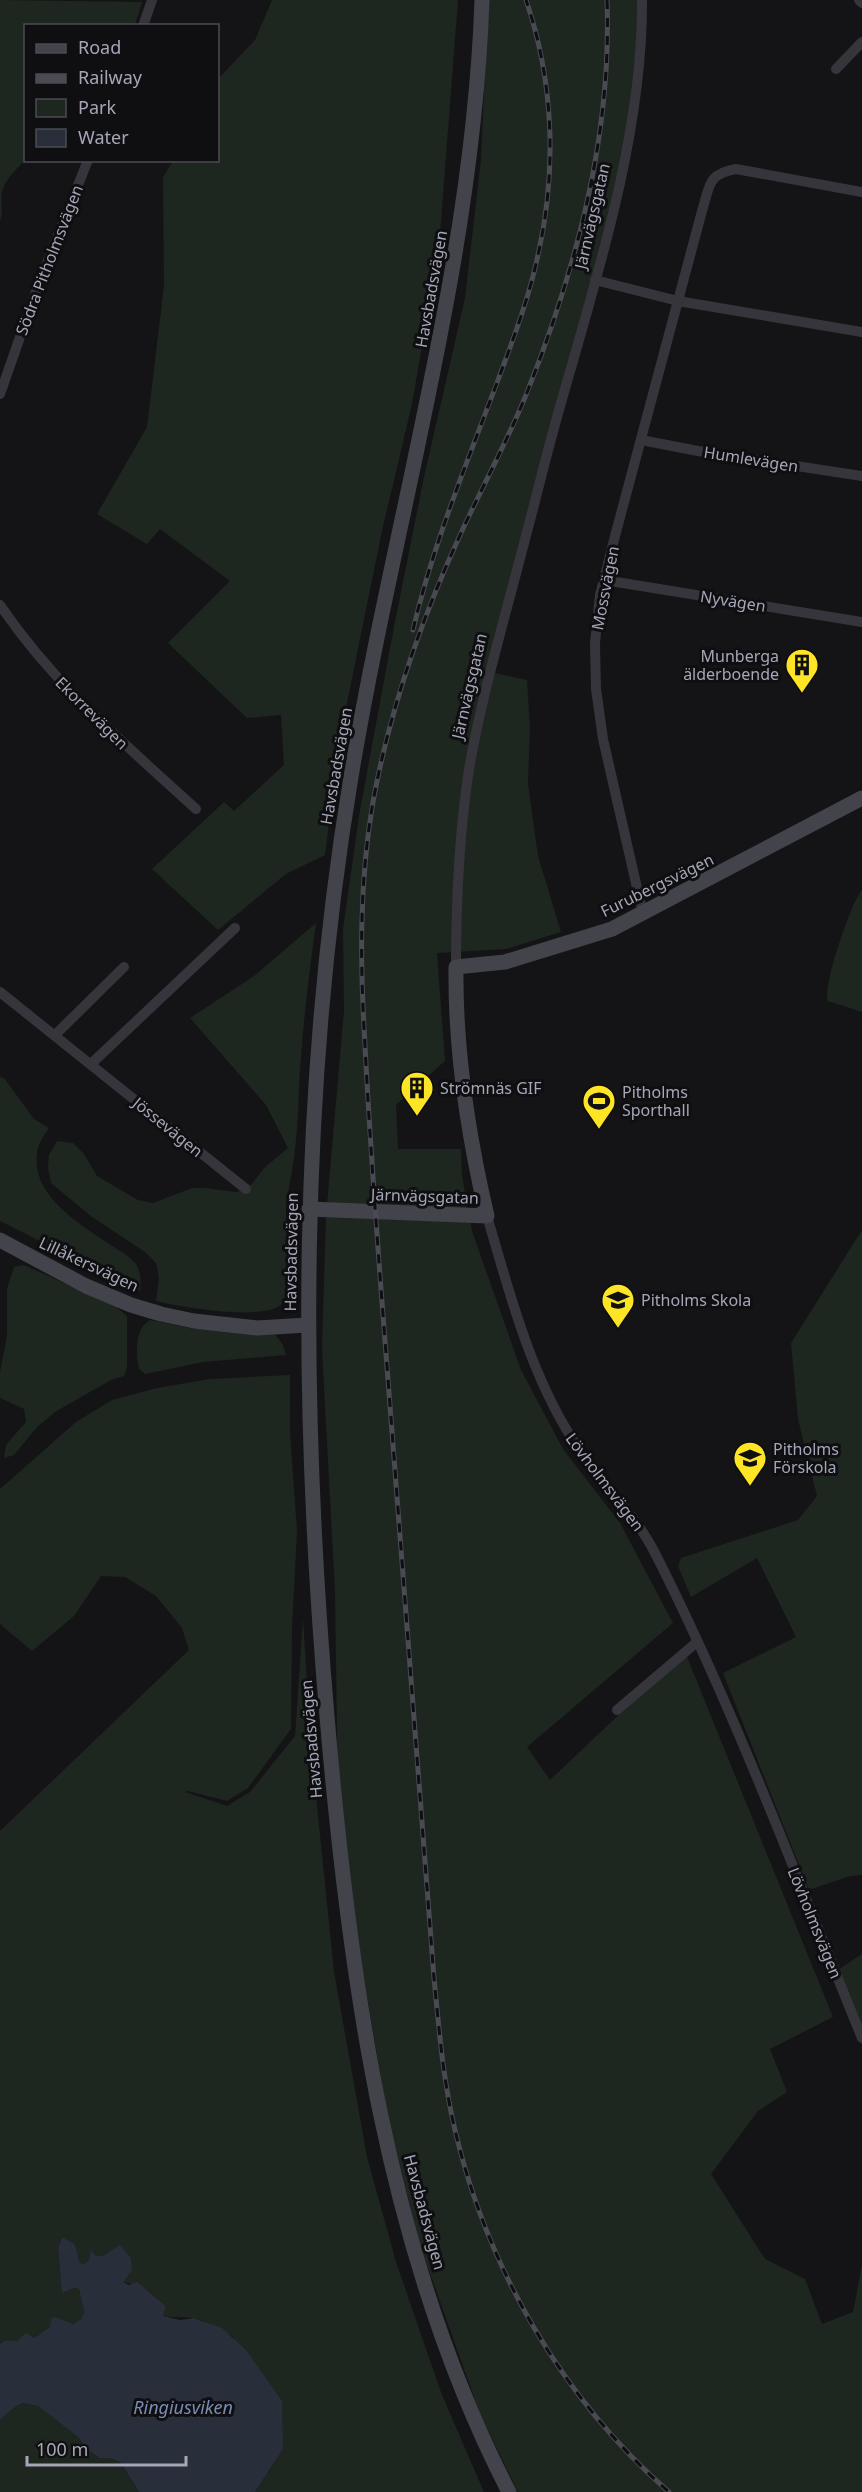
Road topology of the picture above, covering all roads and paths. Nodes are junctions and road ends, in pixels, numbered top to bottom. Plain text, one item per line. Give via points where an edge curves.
1 (152, 0) edge
2 (482, 0) edge
3 (642, 0) edge
4 (859, 0) edge
5 (862, 3) edge
6 (144, 24) edge
7 (862, 42) edge
8 (836, 69) dead end
9 (87, 162) edge
10 (862, 192) edge
11 (596, 280) junction
12 (678, 301) junction
13 (862, 332) edge
14 (0, 394) edge
15 (640, 440) junction
16 (862, 476) edge
17 (604, 580) junction
18 (0, 605) edge
19 (862, 622) edge
20 (862, 798) edge
21 (196, 809) dead end
22 (643, 914) junction
23 (235, 928) dead end
24 (456, 967) junction
25 (124, 968) dead end
26 (0, 992) edge
27 (55, 1035) junction
28 (91, 1064) junction
29 (246, 1189) dead end
30 (309, 1209) junction
31 (487, 1216) junction
32 (0, 1240) edge
33 (308, 1325) junction
34 (697, 1642) junction
35 (617, 1710) dead end
36 (862, 2038) edge
37 (509, 2492) edge

1 - 6 street
2 - 30 main road, Havsbadsvägen via 473,127 457,248 353,766 335,890 315,1084
3 - 11 street, Järnvägsgatan via 628,138
4 - 5 street
7 - 8 street
9 - 14 street, Södra Pitholmsvägen
10 - 12 street, Mossvägen via 736,170 720,172 712,181
11 - 12 street
11 - 24 street, Järnvägsgatan via 479,716 462,828
12 - 13 street
12 - 15 street, Mossvägen
15 - 16 street, Humlevägen
15 - 17 street, Mossvägen
17 - 19 street, Nyvägen
17 - 22 street, Mossvägen via 595,643 596,689 603,739
18 - 21 street, Ekorrevägen via 44,665 112,735
20 - 22 main road, Furubergsvägen
22 - 24 main road, Furubergsvägen via 612,929 525,957
23 - 28 street
24 - 31 main road, Järnvägsgatan via 462,1083
25 - 27 street
26 - 27 street, Jössevägen
27 - 28 street, Jössevägen
28 - 29 street, Jössevägen
30 - 31 main road, Järnvägsgatan
30 - 33 main road, Havsbadsvägen
31 - 34 street, Lövholmsvägen via 525,1339 557,1415 650,1542
32 - 33 main road, Lillåkersvägen via 86,1286 161,1314 257,1328
33 - 37 main road, Havsbadsvägen via 315,1562 330,1763 373,2073 392,2164 422,2270 453,2364
34 - 35 street
34 - 36 street, Lövholmsvägen via 720,1688

